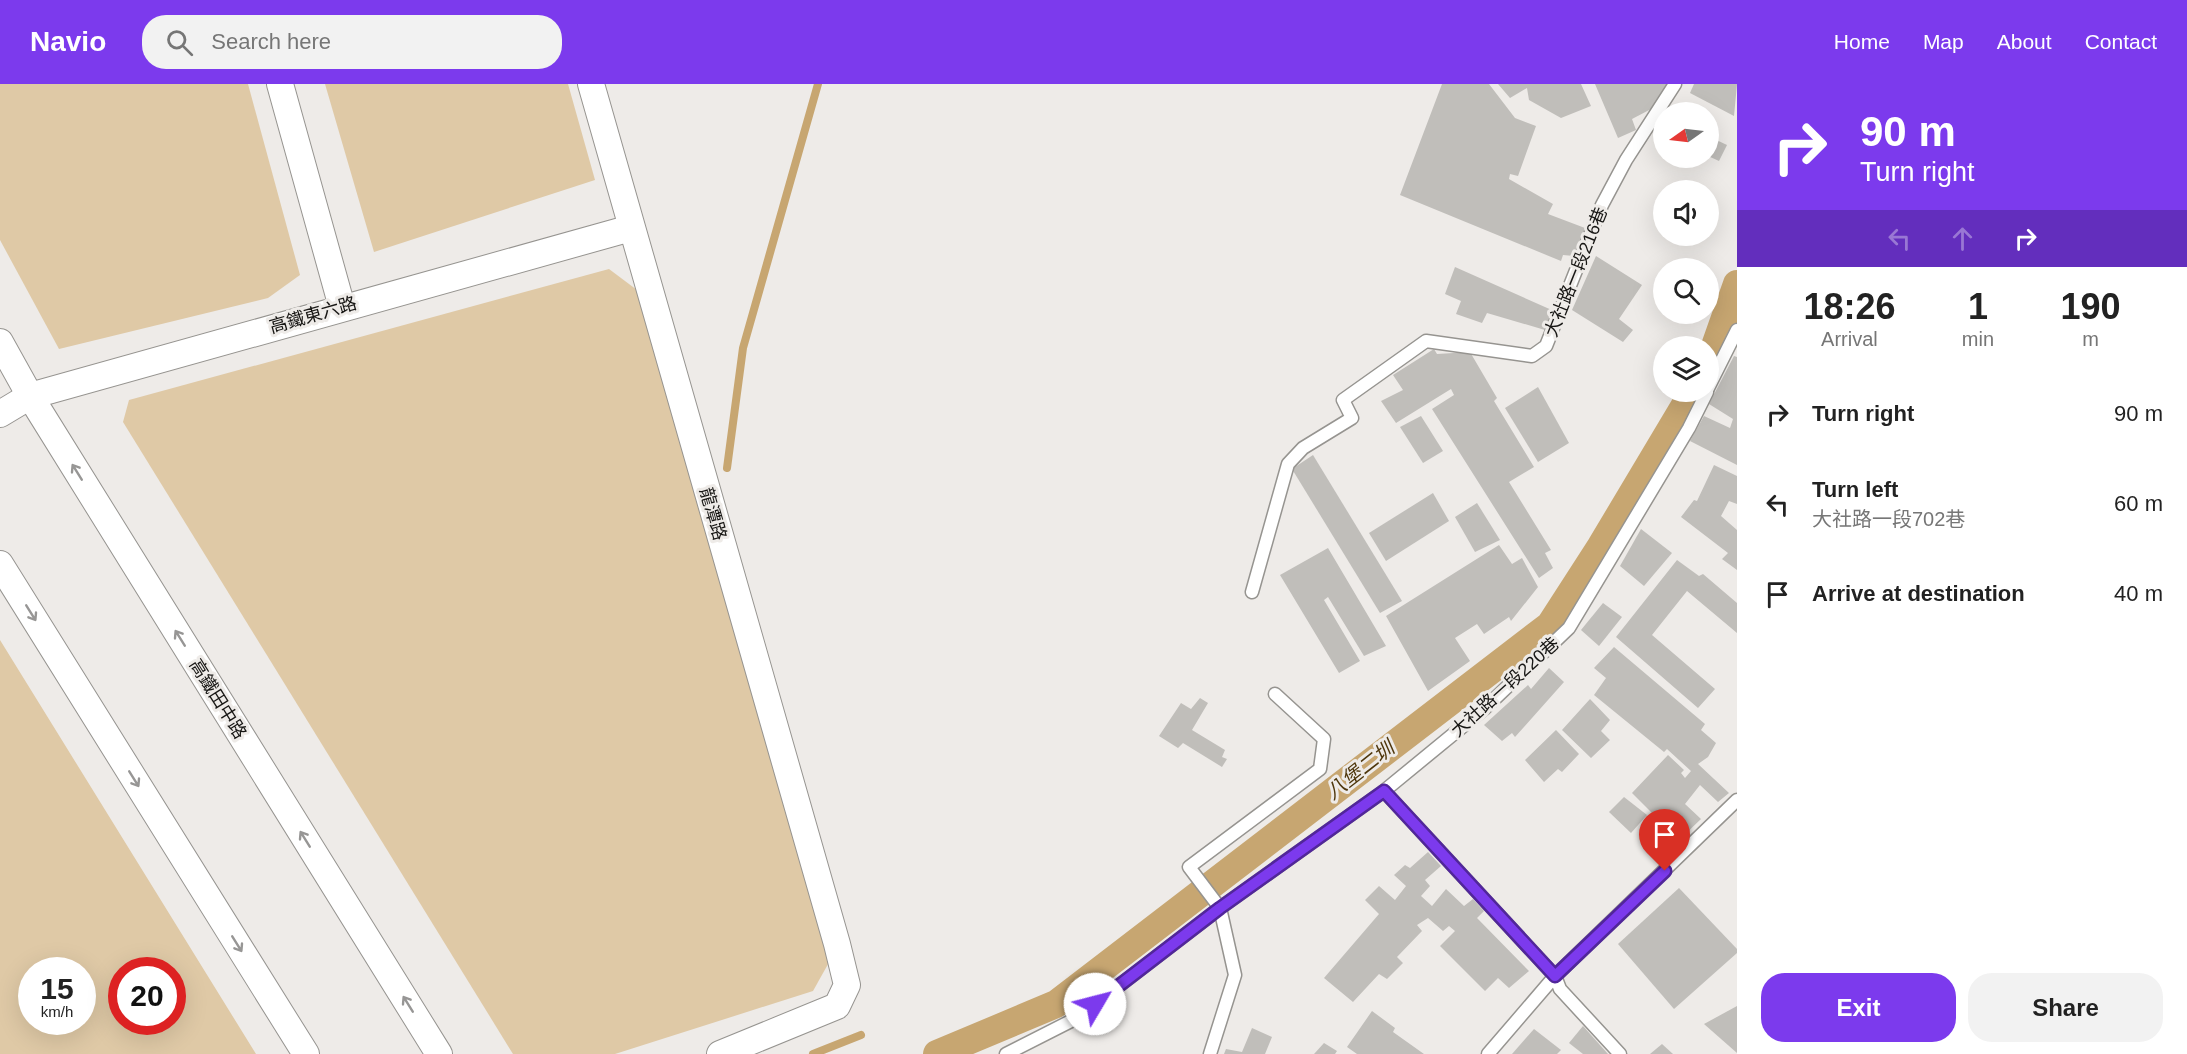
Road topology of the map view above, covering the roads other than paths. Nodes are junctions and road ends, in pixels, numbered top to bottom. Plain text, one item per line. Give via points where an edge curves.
1 (280, 84) edge
2 (591, 84) edge
3 (1675, 84) edge
4 (631, 228) junction
5 (342, 307) junction
6 (1737, 330) edge
7 (0, 342) edge
8 (1719, 367) edge
9 (30, 396) junction
10 (1702, 402) edge
11 (0, 414) edge
12 (0, 564) edge
13 (1252, 592) dead end
14 (1275, 694) dead end
15 (1384, 791) junction
16 (1737, 800) edge
17 (1220, 908) junction
18 (1555, 976) junction
19 (306, 1054) edge
20 (439, 1054) edge
21 (720, 1054) edge
22 (1006, 1054) edge
23 (1210, 1054) edge
24 (1488, 1054) edge
25 (1620, 1054) edge

1 - 5 street
2 - 4 street, 龍潭路
3 - 13 lane, 大社路一段216巷 via 1602,205 1546,346 1532,356 1426,341 1343,400 1352,418 1303,448 1288,464
4 - 5 street, 高鐵東六路
4 - 21 street, 龍潭路 via 847,985 837,1006
5 - 9 street, 高鐵東六路
6 - 8 lane, 大社路一段220巷
7 - 9 street, 高鐵田中路
9 - 11 street, 高鐵東六路
20 -> 9 street, 高鐵田中路
10 - 15 lane, 大社路一段220巷 via 1569,628 1484,709
12 -> 19 street
14 - 17 lane via 1324,739 1320,769 1189,867
15 - 17 lane, 大社路一段220巷
15 - 18 lane
16 - 18 lane
17 - 22 lane, 大社路一段220巷 via 1077,1017
17 - 23 lane via 1235,975
18 - 24 lane
18 - 25 lane via 1560,989

